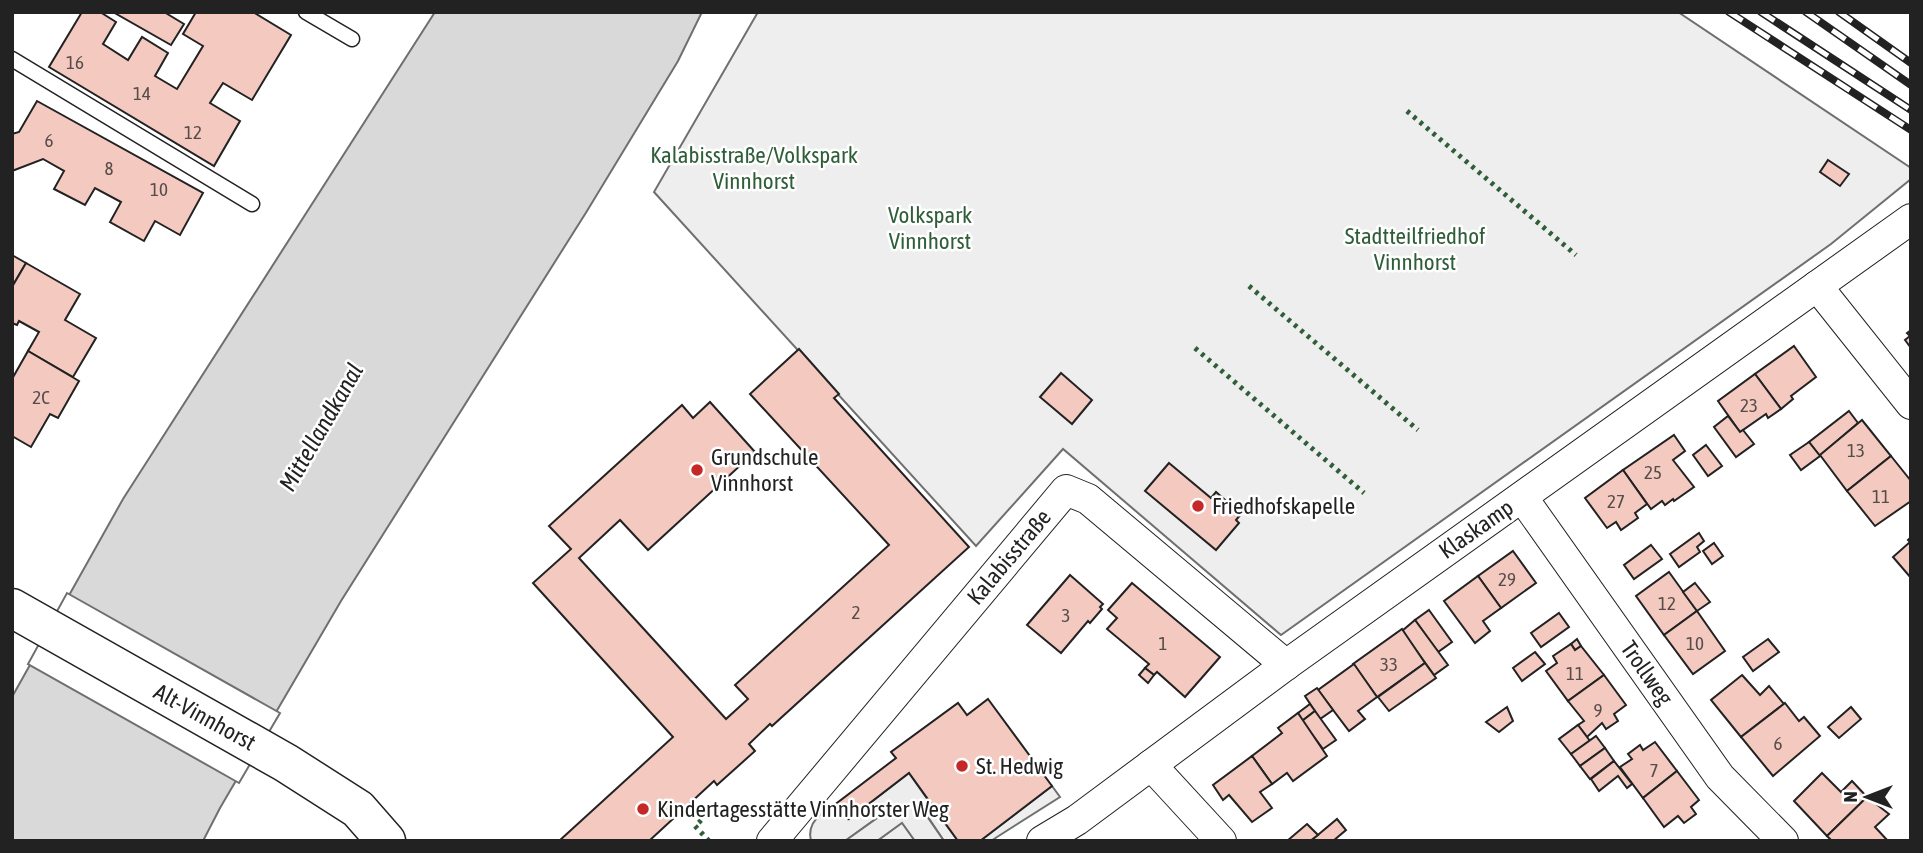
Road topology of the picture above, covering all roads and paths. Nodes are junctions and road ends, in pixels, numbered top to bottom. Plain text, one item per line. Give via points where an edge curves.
1 (306, 12) edge
2 (352, 39) dead end
3 (12, 59) edge
4 (252, 204) dead end
5 (1911, 219) edge
6 (1817, 286) junction
7 (1911, 404) edge
8 (1522, 496) junction
9 (12, 608) edge
10 (1286, 665) junction
11 (1151, 765) junction
12 (386, 841) edge
13 (772, 841) edge
14 (1042, 841) edge
15 (1221, 841) edge
16 (1783, 841) edge

1 - 2 lane
3 - 4 lane
5 - 6 street, Klaskamp
6 - 7 street
6 - 8 street, Klaskamp
8 - 10 street, Klaskamp
8 - 16 street, Trollweg via 1720,777
9 - 12 street, Alt-Vinnhorst via 286,763 358,810
10 - 11 street, Klaskamp
10 - 13 street, Kalabisstraße via 1088,499 1066,490
11 - 14 street, Klaskamp
11 - 15 street

